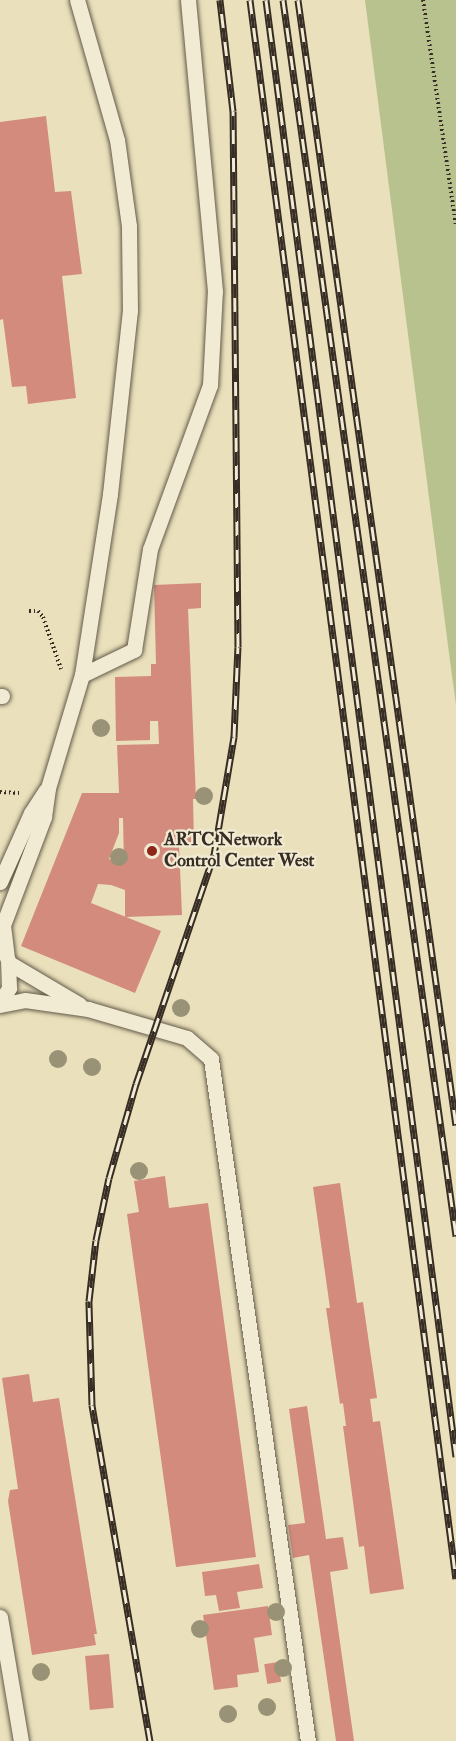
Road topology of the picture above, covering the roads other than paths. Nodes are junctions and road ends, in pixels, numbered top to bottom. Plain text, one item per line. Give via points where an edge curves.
1 (77, 0) edge
2 (189, 0) edge
3 (82, 675) junction
4 (48, 788) junction
5 (17, 845) junction
6 (0, 867) edge
7 (0, 882) edge
8 (6, 956) edge
9 (0, 1004) edge
10 (88, 1009) junction
11 (0, 1617) edge
12 (21, 1741) edge
13 (308, 1741) edge

1 - 3 lane via 117,140 129,226 130,311 110,494
2 - 3 lane via 215,291 210,385 150,549 134,650
3 - 4 lane
4 - 5 lane
4 - 8 lane via 44,817 3,925
5 - 6 lane
5 - 7 lane
8 - 9 lane via 9,988
8 - 10 lane
9 - 10 lane via 25,1000
10 - 13 lane via 196,1043 211,1059
11 - 12 lane

